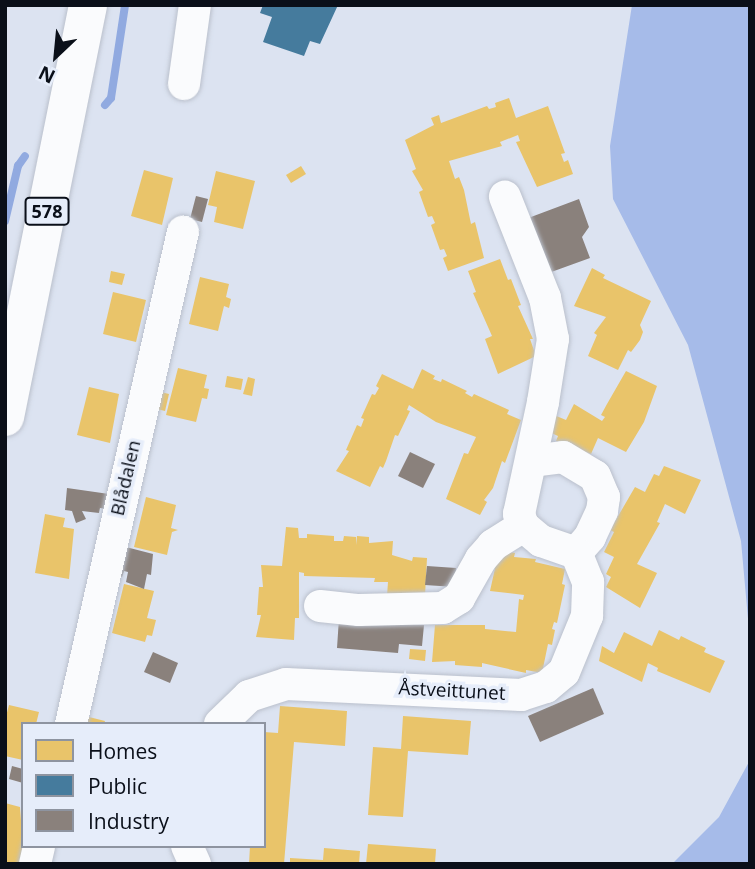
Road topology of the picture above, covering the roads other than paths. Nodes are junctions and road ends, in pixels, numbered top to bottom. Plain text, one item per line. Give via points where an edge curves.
1 (88, 5) edge
2 (195, 5) edge
3 (184, 84) dead end
4 (505, 197) dead end
5 (183, 232) dead end
6 (5, 417) edge
7 (531, 461) junction
8 (523, 526) junction
9 (576, 553) junction
10 (320, 606) dead end
11 (71, 722) edge
12 (222, 722) edge
13 (188, 848) edge
14 (195, 864) edge

1 - 6 main road, 578
2 - 3 street
4 - 7 street via 545,298 552,339
5 - 11 street, Blådalen
7 - 8 street via 519,514
7 - 9 street via 563,457 595,476 604,497 602,511
8 - 9 street via 541,541
8 - 10 street via 493,545 458,598 443,608
9 - 12 street, Åstveittunet via 588,582 587,616 564,672 546,687 521,695 286,684 249,696
13 - 14 street

